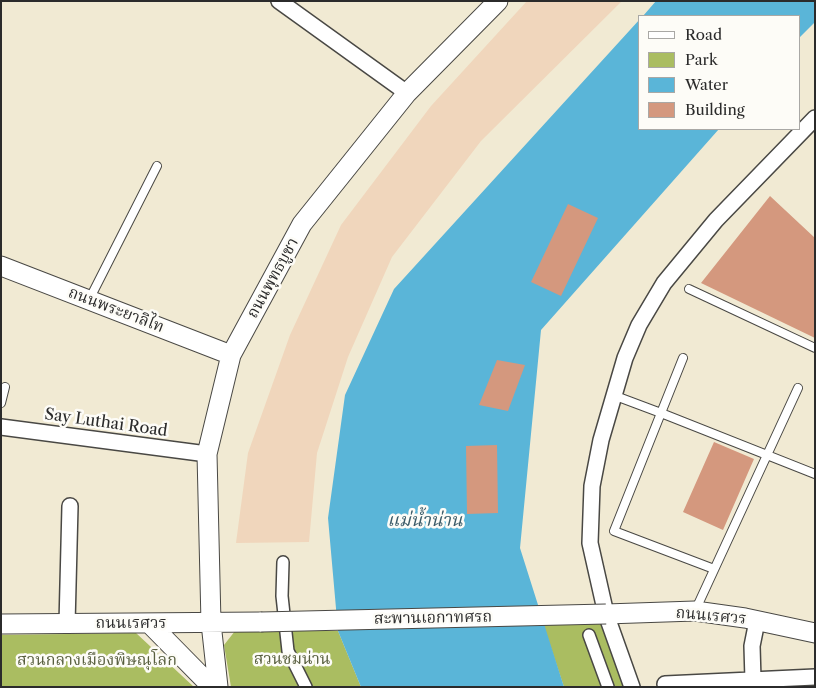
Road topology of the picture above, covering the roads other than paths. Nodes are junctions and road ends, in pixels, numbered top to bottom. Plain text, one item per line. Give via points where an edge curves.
1 (498, 1) edge
2 (284, 2) edge
3 (407, 93) junction
4 (815, 118) edge
5 (157, 166) dead end
6 (1, 266) edge
7 (689, 289) dead end
8 (89, 300) junction
9 (815, 348) edge
10 (231, 355) junction
11 (683, 358) dead end
12 (4, 387) dead end
13 (798, 388) dead end
14 (613, 394) junction
15 (1, 403) edge
16 (660, 413) junction
17 (1, 427) edge
18 (207, 454) junction
19 (767, 454) junction
20 (815, 474) edge
21 (70, 506) dead end
22 (283, 562) dead end
23 (714, 569) junction
24 (694, 611) junction
25 (606, 614) junction
26 (757, 621) junction
27 (261, 622) joint
28 (149, 623) junction
29 (211, 623) junction
30 (1, 624) edge
31 (67, 624) junction
32 (815, 633) edge
33 (589, 635) dead end
34 (815, 677) edge
35 (753, 680) junction
36 (665, 684) dead end
37 (212, 687) edge
38 (218, 687) edge
39 (306, 687) edge
40 (608, 687) edge
41 (632, 687) edge

1 - 3 street, ถนนพุทธบูชา
2 - 3 street
3 - 10 street, ถนนพุทธบูชา via 302,224
4 - 14 street via 716,220 664,283 639,325
5 - 8 lane
6 - 8 street, ถนนพระยาลิไท
7 - 9 lane
8 - 10 street, ถนนพระยาลิไท
10 - 18 street, ถนนพุทธบูชา
11 - 16 lane
12 - 15 lane
13 - 19 lane
14 - 16 lane
14 - 25 street via 592,486 590,534
16 - 19 lane
16 - 23 lane via 614,531
17 - 18 street, Say Luthai Road
18 - 29 street, ถนนพุทธบูชา
19 - 20 lane
19 - 23 lane
21 - 31 street
22 - 39 street via 282,596 288,651
23 - 24 lane
24 - 25 street, ถนนเรศวร
24 - 26 street, ถนนเรศวร
25 - 27 street, สะพานเอกาทศรถ, bridge
25 - 41 street
26 - 32 street, ถนนเรศวร
26 - 35 street via 752,646
27 - 29 street, ถนนเรศวร
28 - 29 street, ถนนเรศวร
28 - 31 street, ถนนเรศวร
28 - 37 street
29 - 38 street, ถนนพุทธบูชา
30 - 31 street, ถนนเรศวร
33 - 40 street
34 - 35 street
35 - 36 street

